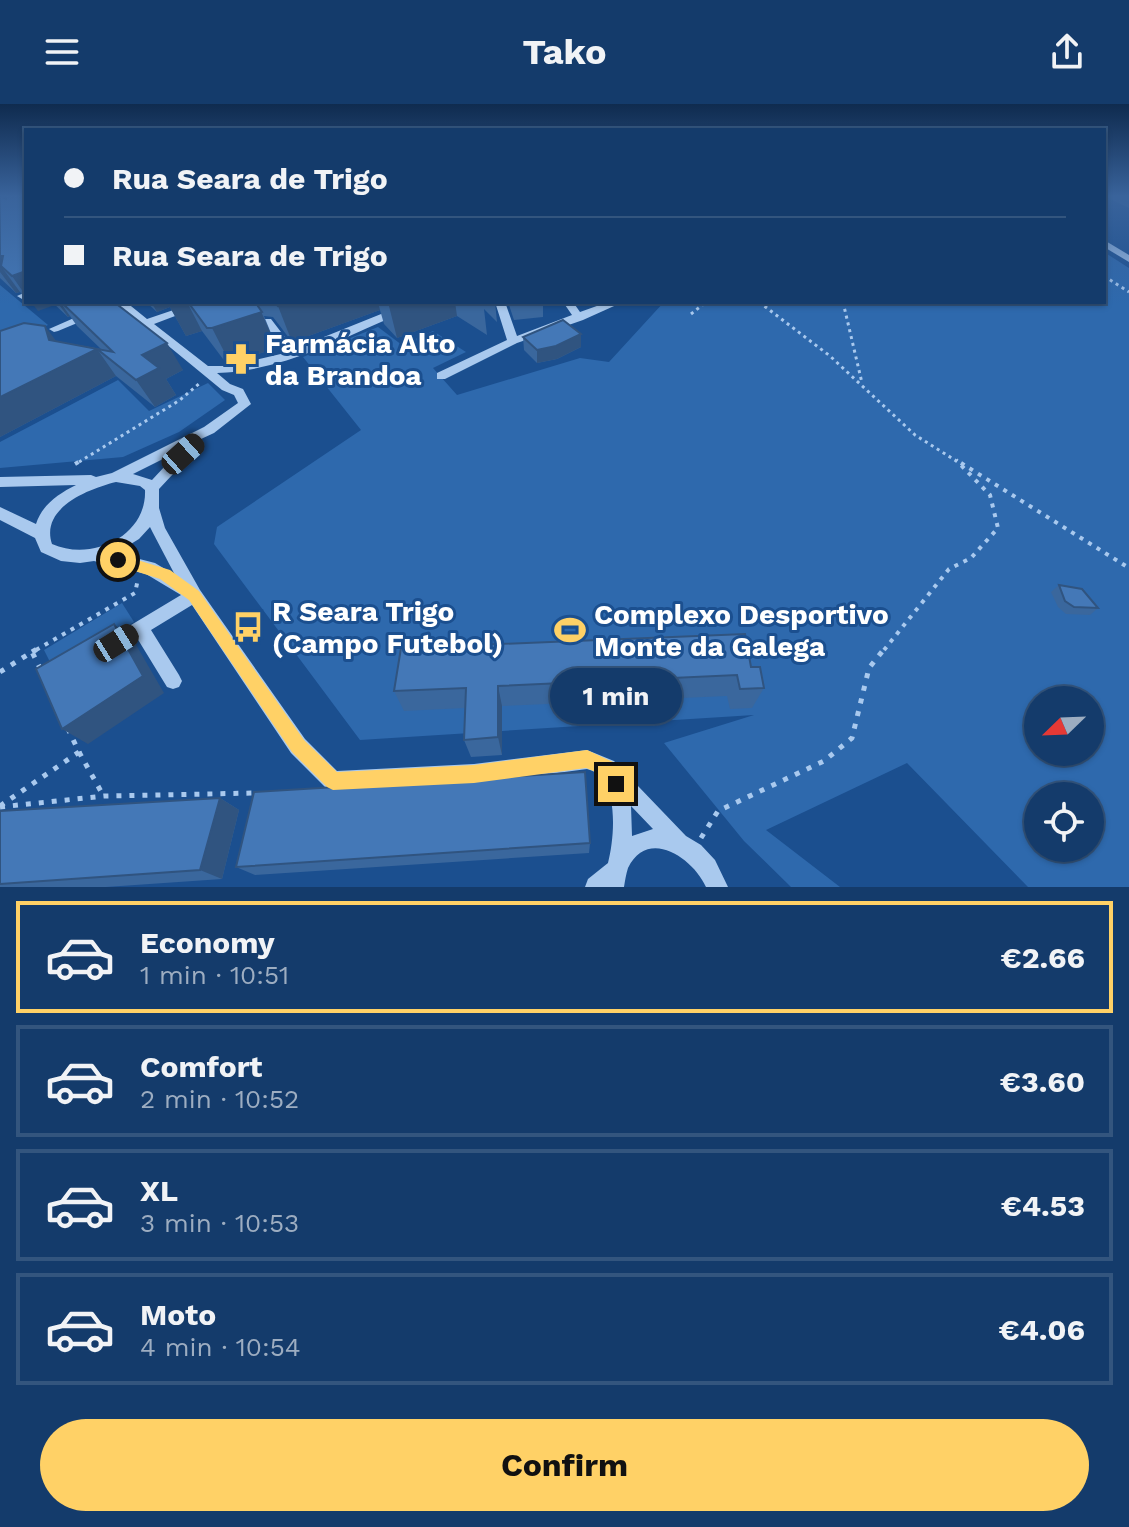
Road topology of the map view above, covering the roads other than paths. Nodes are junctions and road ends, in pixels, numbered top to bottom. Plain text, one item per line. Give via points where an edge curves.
1 (1106, 244) edge
2 (1129, 259) edge
3 (114, 304) edge
4 (121, 304) edge
5 (201, 304) edge
6 (415, 304) edge
7 (501, 304) edge
8 (569, 304) edge
9 (613, 304) edge
10 (579, 318) junction
11 (267, 321) dead end
12 (145, 323) junction
13 (54, 329) dead end
14 (513, 341) junction
15 (291, 353) junction
16 (258, 366) junction
17 (207, 370) junction
18 (441, 376) dead end
19 (239, 392) junction
20 (209, 430) junction
21 (116, 477) junction
22 (99, 480) junction
23 (0, 482) edge
24 (152, 488) junction
25 (153, 511) junction
26 (0, 513) edge
27 (41, 534) junction
28 (95, 554) junction
29 (194, 595) junction
30 (140, 628) junction
31 (92, 657) edge
32 (173, 681) dead end
33 (607, 768) junction
34 (686, 845) junction
35 (617, 873) edge
36 (596, 887) edge
37 (717, 887) edge

1 - 2 street
3 - 13 street
4 - 12 street
5 - 12 street
6 - 15 street
7 - 14 street
8 - 10 street
9 - 10 street
10 - 14 street
11 - 15 street
12 - 17 street
14 - 18 street
15 - 16 street
16 - 17 street
16 - 19 street via 241,378
17 - 19 street
19 - 20 street via 245,402 242,409
20 - 21 street
20 - 24 street
21 - 22 street
21 - 24 street via 144,481
22 - 23 street
22 - 27 street via 59,502
24 - 25 street
25 - 28 street via 125,541
25 - 29 street
26 - 27 street
27 - 28 street via 46,548 61,556
28 - 29 street via 150,568
29 - 30 street
29 - 33 street via 298,746 333,781 474,774 587,759
30 - 31 street
30 - 32 street
33 - 34 street
33 - 35 street via 616,784 622,823
34 - 35 street via 661,837 645,840 631,849
34 - 37 street via 705,862
35 - 36 street

